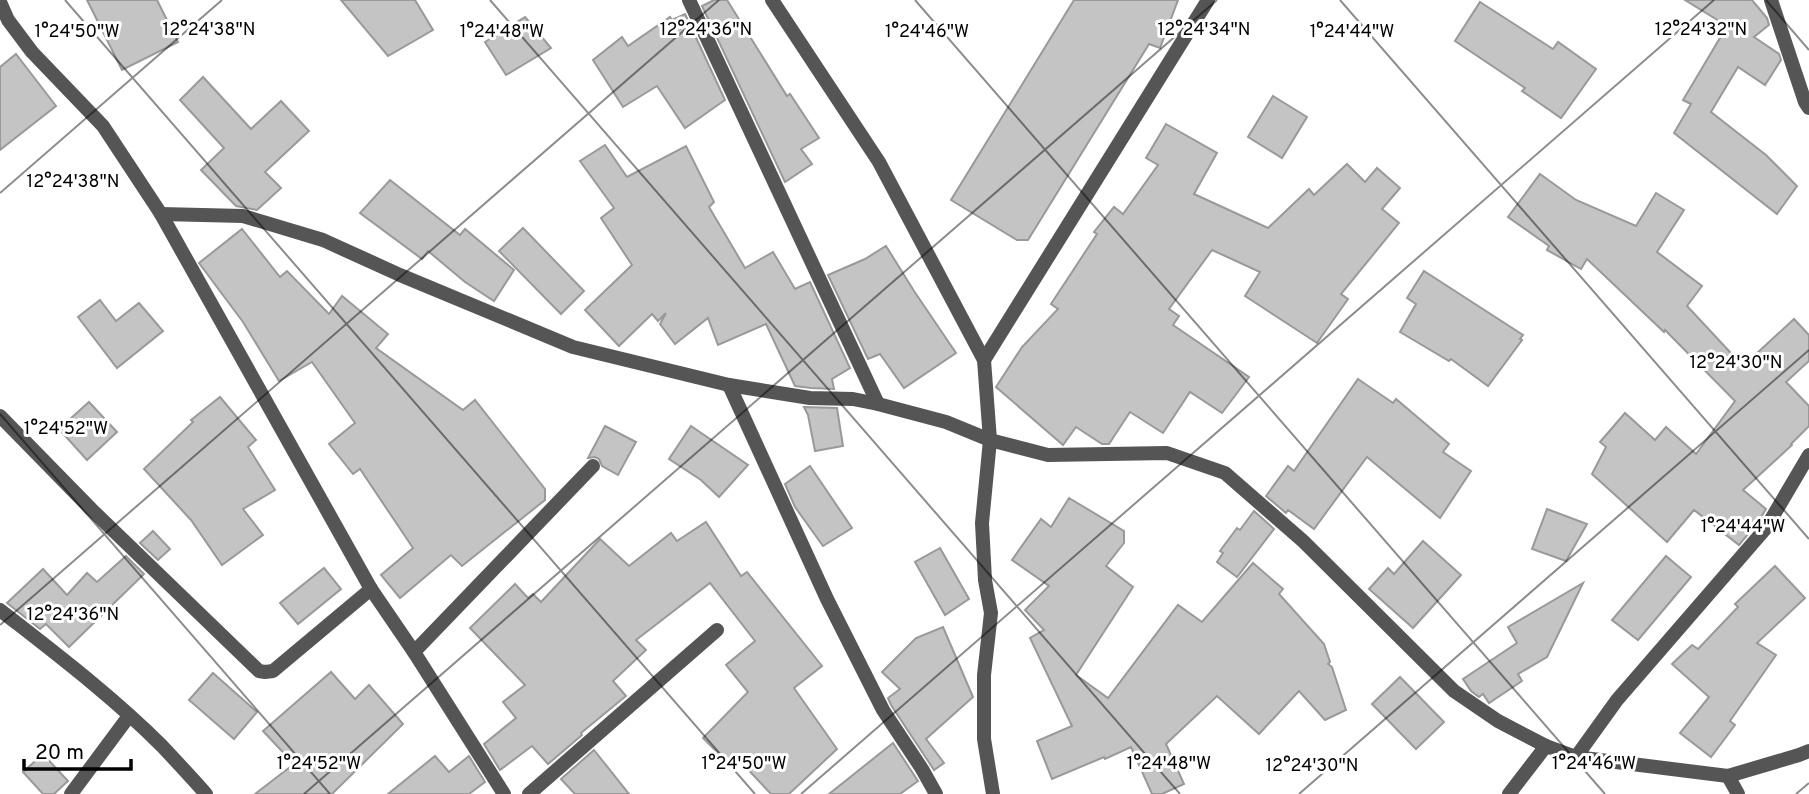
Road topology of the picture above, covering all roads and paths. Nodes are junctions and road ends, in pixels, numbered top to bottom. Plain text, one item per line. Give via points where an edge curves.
1 (689, 0) edge
2 (772, 0) edge
3 (1208, 0) edge
4 (1771, 0) edge
5 (0, 2) edge
6 (1809, 108) edge
7 (162, 214) junction
8 (984, 360) junction
9 (729, 385) junction
10 (878, 404) junction
11 (0, 416) edge
12 (990, 440) junction
13 (1809, 455) edge
14 (593, 466) dead end
15 (371, 589) junction
16 (0, 610) edge
17 (717, 629) dead end
18 (414, 652) junction
19 (130, 716) junction
20 (1546, 746) junction
21 (1809, 751) edge
22 (1576, 757) junction
23 (1728, 776) junction
24 (71, 794) edge
25 (206, 794) edge
26 (504, 794) edge
27 (530, 794) edge
28 (936, 794) edge
29 (993, 794) edge
30 (1509, 794) edge
31 (1738, 794) edge

1 - 10 street
2 - 8 street via 878,162
3 - 8 street
4 - 6 street
5 - 7 street via 32,52 103,126
7 - 9 street via 243,216 323,240 573,347
7 - 15 street
8 - 12 street
9 - 10 street
9 - 28 street via 864,673
10 - 12 street via 946,422
11 - 15 street via 259,671 272,671
12 - 20 street via 1048,455 1167,453 1226,473 1303,541 1454,691 1497,721
12 - 29 street via 982,523 991,613 984,675 984,739
13 - 22 street via 1766,528 1617,700
14 - 18 street
15 - 18 street
16 - 19 street
17 - 27 street
18 - 26 street
19 - 24 street
19 - 25 street
20 - 22 street
20 - 30 street
21 - 23 street
22 - 23 street
23 - 31 street

